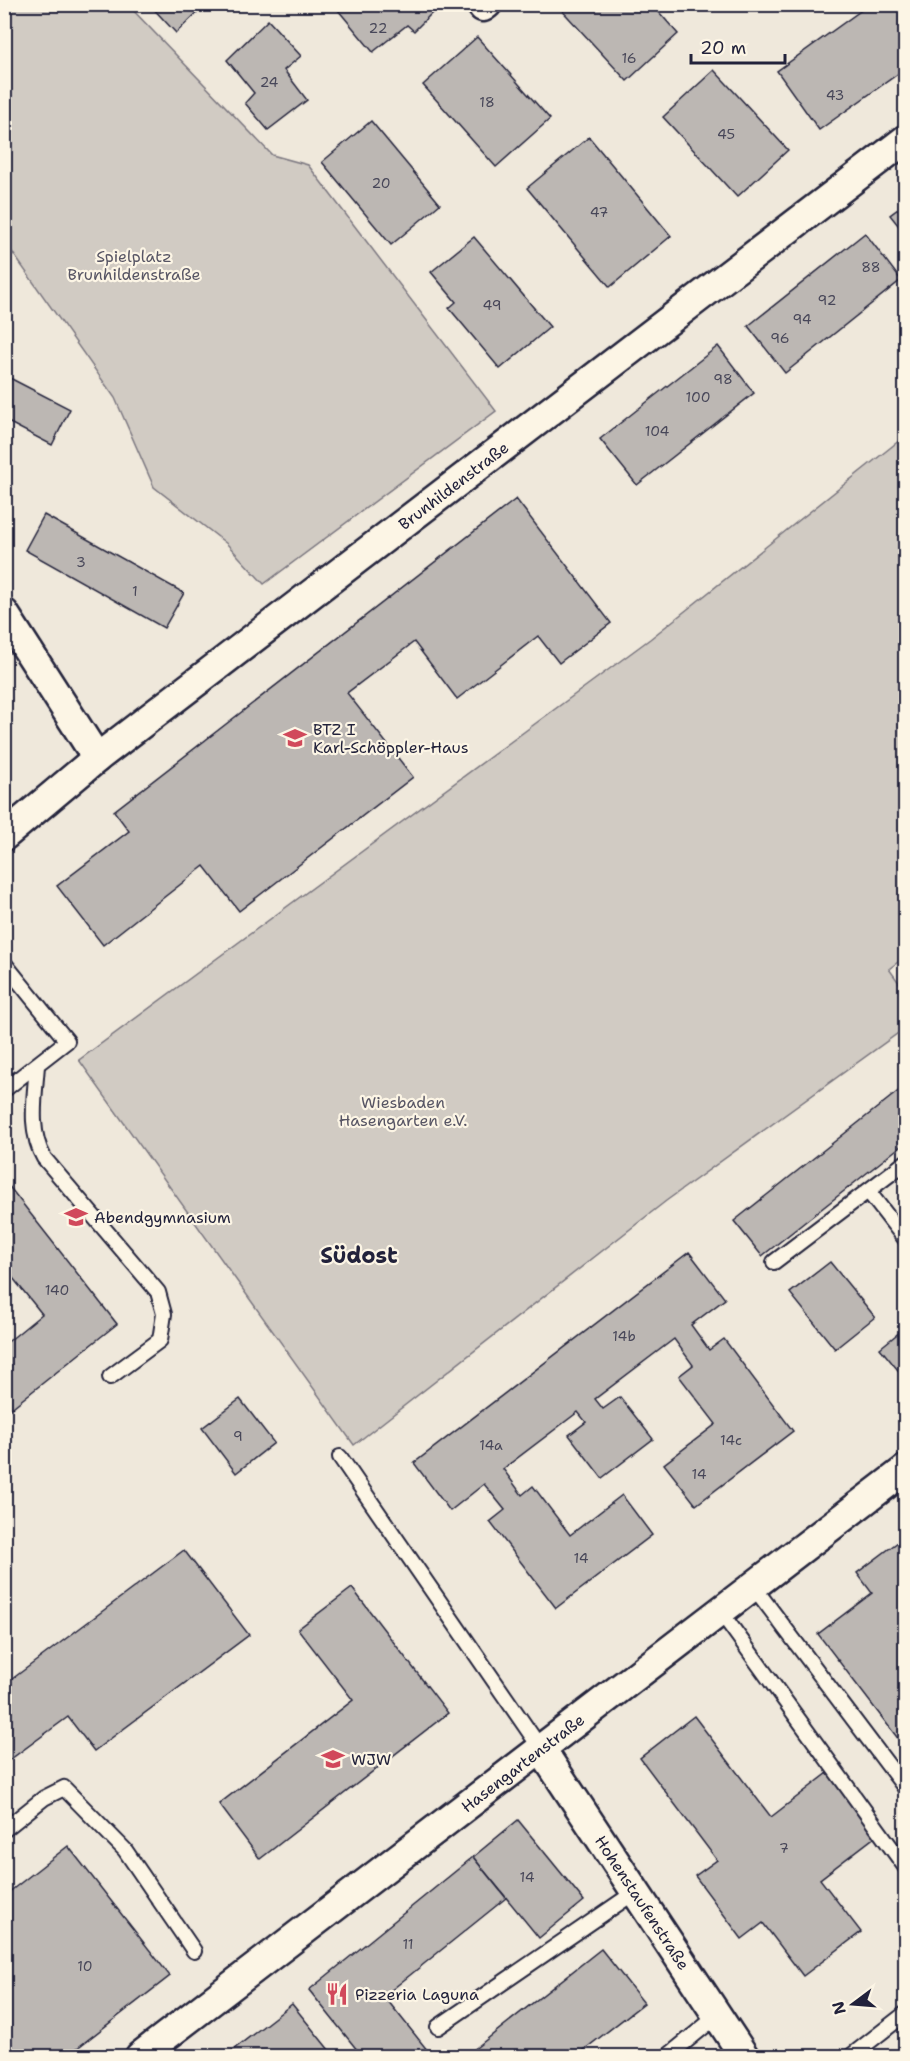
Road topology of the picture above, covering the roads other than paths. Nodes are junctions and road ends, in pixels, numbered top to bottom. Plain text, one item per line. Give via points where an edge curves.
1 (481, 4) edge
2 (486, 4) edge
3 (906, 139) edge
4 (4, 613) edge
5 (97, 758) junction
6 (4, 836) edge
7 (4, 963) edge
8 (37, 1065) junction
9 (4, 1090) edge
10 (906, 1162) edge
11 (868, 1191) junction
12 (906, 1240) edge
13 (774, 1262) dead end
14 (110, 1377) dead end
15 (340, 1457) dead end
16 (906, 1469) edge
17 (753, 1586) junction
18 (720, 1611) junction
19 (541, 1749) junction
20 (906, 1789) edge
21 (4, 1830) edge
22 (906, 1868) edge
23 (635, 1892) junction
24 (194, 1951) dead end
25 (906, 2013) edge
26 (717, 2016) junction
27 (438, 2027) dead end
28 (140, 2056) edge
29 (668, 2056) edge
30 (744, 2056) edge
31 (851, 2056) edge

1 - 2 street
3 - 5 street, Brunhildenstraße
4 - 5 street
5 - 6 street, Brunhildenstraße
7 - 8 lane via 67,1041
8 - 9 lane
8 - 14 lane via 37,1146 158,1292 165,1314 160,1340
10 - 11 lane
11 - 12 lane
11 - 13 lane
15 - 19 lane
16 - 17 street, Hasengartenstraße
17 - 18 street, Hasengartenstraße
17 - 20 lane
18 - 19 street, Hasengartenstraße
18 - 22 lane
19 - 23 street, Hohenstaufenstraße
19 - 28 street, Hasengartenstraße
21 - 24 lane via 44,1798 64,1788 125,1850
23 - 26 street, Hohenstaufenstraße
23 - 27 lane
25 - 31 lane
26 - 29 lane
26 - 30 street, Hohenstaufenstraße

